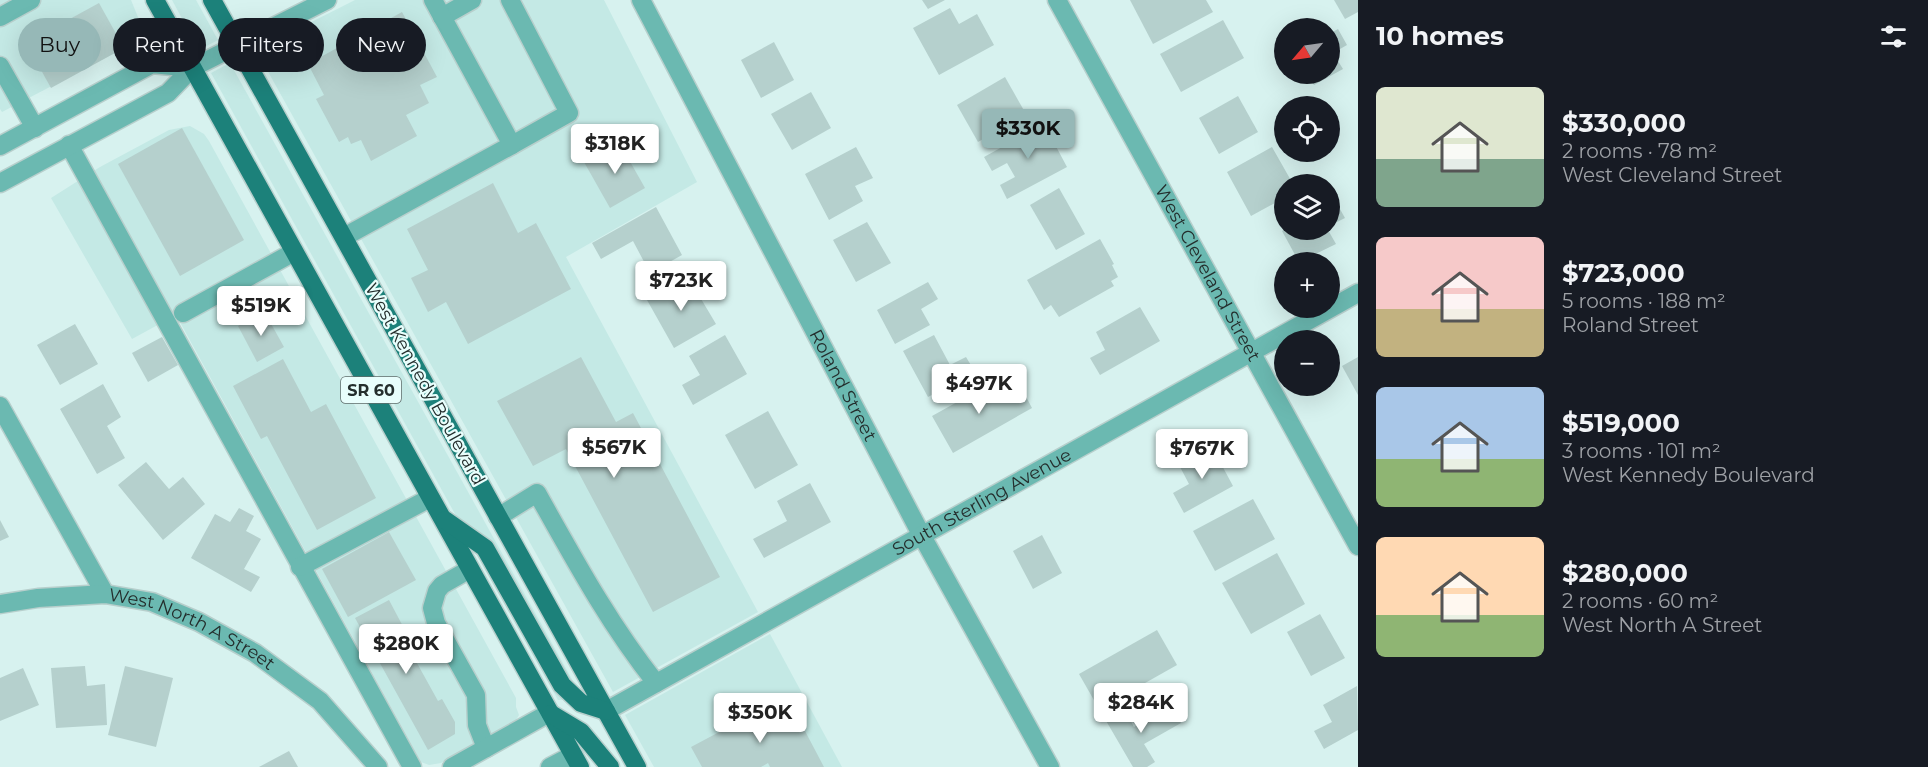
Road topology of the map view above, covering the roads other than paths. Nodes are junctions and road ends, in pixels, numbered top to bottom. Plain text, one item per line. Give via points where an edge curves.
1 (31, 0) edge
2 (155, 0) edge
3 (212, 0) edge
4 (433, 0) edge
5 (472, 0) edge
6 (510, 0) edge
7 (641, 0) edge
8 (1057, 0) edge
9 (318, 2) edge
10 (442, 16) junction
11 (0, 17) edge
12 (165, 18) edge
13 (222, 18) edge
14 (288, 18) edge
15 (0, 66) edge
16 (137, 72) edge
17 (188, 72) edge
18 (194, 72) edge
19 (252, 72) edge
20 (35, 128) junction
21 (3, 139) edge
22 (69, 145) junction
23 (512, 145) junction
24 (0, 183) edge
25 (344, 237) junction
26 (294, 252) junction
27 (1358, 292) edge
28 (183, 314) dead end
29 (1250, 351) junction
30 (0, 406) edge
31 (430, 498) junction
32 (441, 517) junction
33 (498, 517) junction
34 (922, 536) junction
35 (1358, 546) edge
36 (300, 567) junction
37 (470, 569) junction
38 (105, 594) junction
39 (0, 604) edge
40 (656, 683) junction
41 (606, 711) junction
42 (549, 713) junction
43 (486, 748) junction
44 (576, 761) edge
45 (1045, 765) edge
46 (378, 767) edge
47 (412, 767) edge
48 (452, 767) edge
49 (550, 767) edge
50 (610, 767) edge
51 (637, 767) edge

1 - 11 street
2 - 12 main road, SR 60
3 - 13 main road, West Kennedy Boulevard / SR 60
4 - 10 street
5 - 10 street
6 - 23 street via 569,113
7 - 34 street, Roland Street
8 - 29 street, West Cleveland Street
9 - 14 street
10 - 23 street
15 - 20 street
16 - 20 street
17 - 22 street via 168,93
18 - 26 main road, SR 60
19 - 25 main road, West Kennedy Boulevard / SR 60
20 - 21 street
22 - 24 street
22 - 36 street
23 - 25 street
25 - 33 main road, West Kennedy Boulevard / SR 60
26 - 28 street
26 - 31 main road, SR 60
27 - 29 street, South Sterling Avenue
29 - 34 street, South Sterling Avenue
29 - 35 street, West Cleveland Street
30 - 38 street, West North A Street
31 - 32 main road, SR 60
31 - 36 street
32 - 37 main road, SR 60
32 - 41 main road via 485,548 562,685 581,703
33 - 40 street via 537,493 594,594
33 - 41 main road, West Kennedy Boulevard / SR 60
34 - 40 street, South Sterling Avenue
34 - 45 street, Roland Street
36 - 47 street
37 - 42 main road, SR 60
37 - 43 street via 442,585 432,608 436,623 476,695 477,725
38 - 39 street
38 - 46 street, West North A Street via 152,602 255,653 320,701
40 - 41 street, South Sterling Avenue
41 - 51 main road, West Kennedy Boulevard / SR 60
42 - 43 street
42 - 44 main road, SR 60
42 - 50 main road via 580,732
43 - 48 street
44 - 49 street

